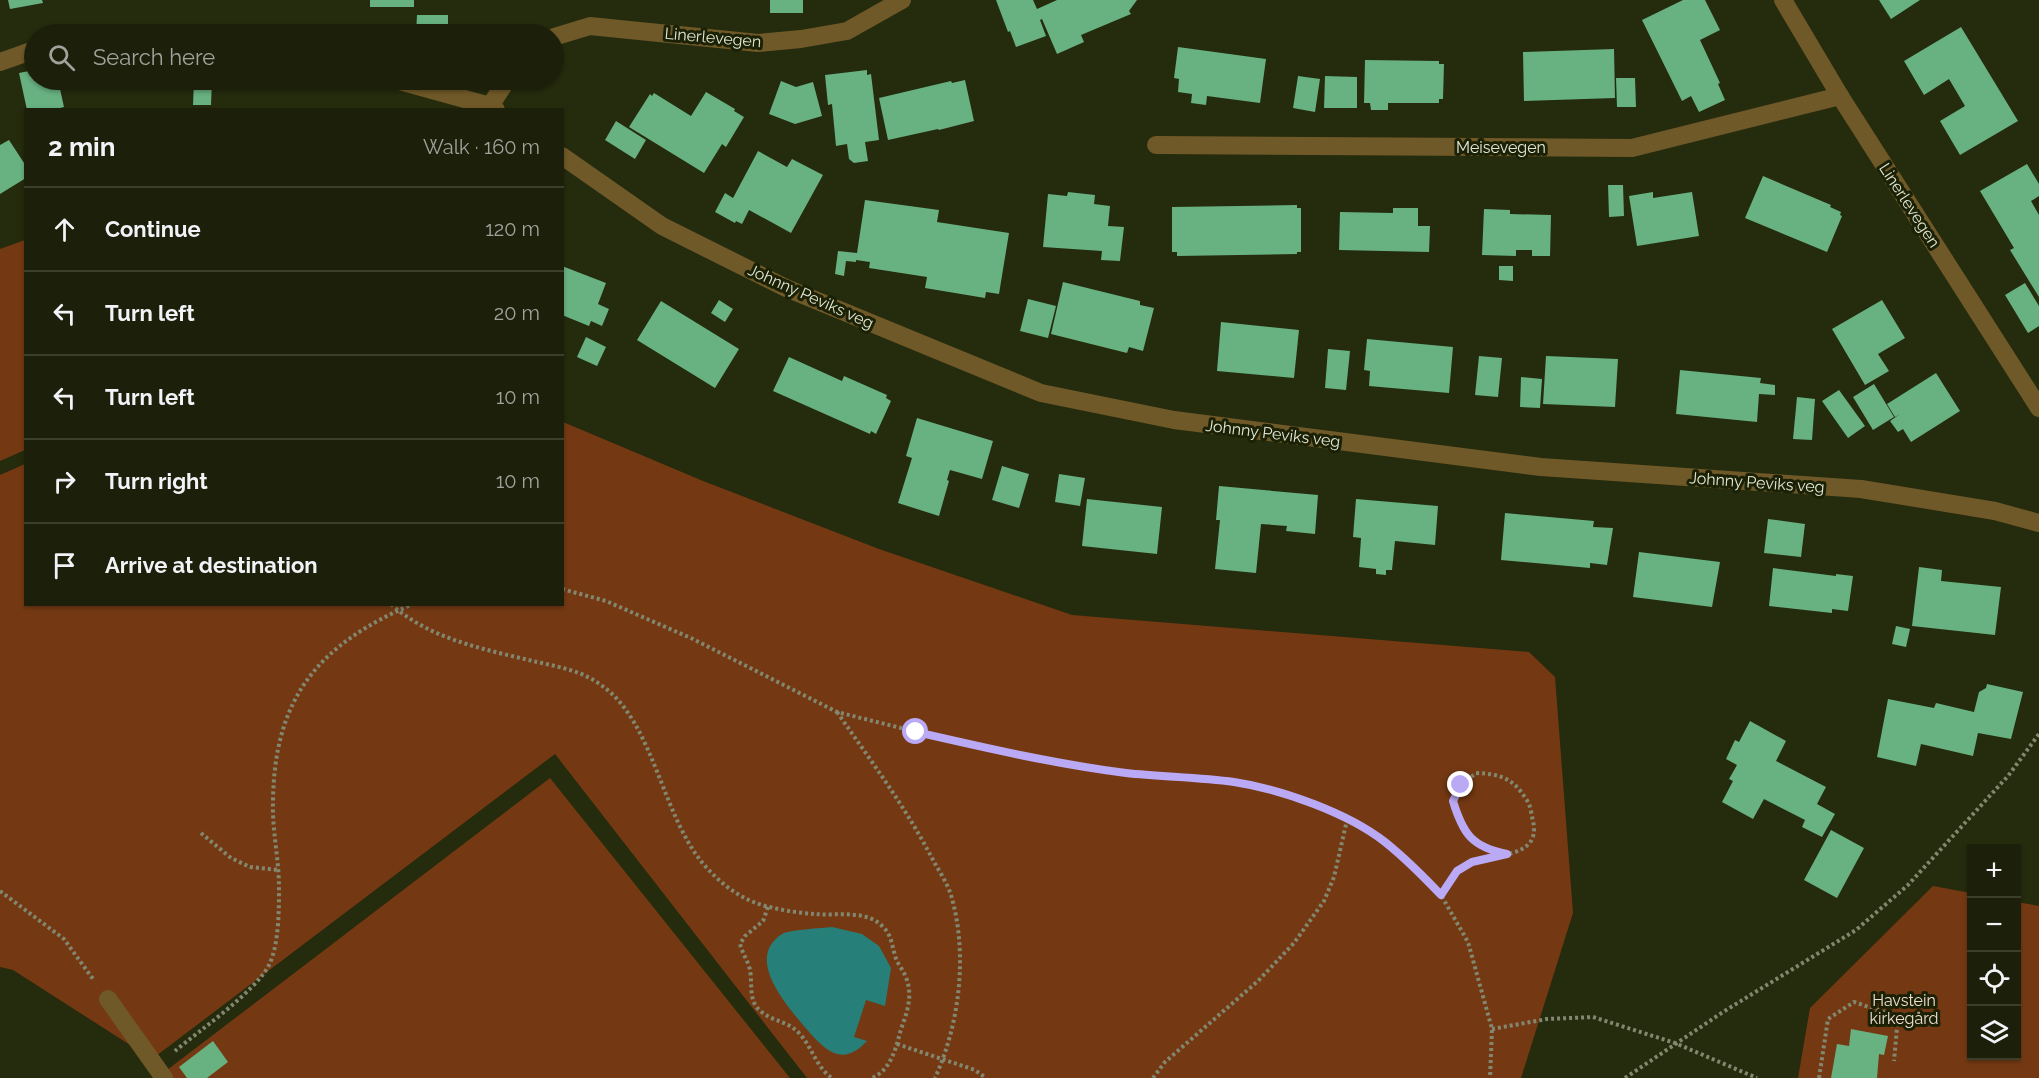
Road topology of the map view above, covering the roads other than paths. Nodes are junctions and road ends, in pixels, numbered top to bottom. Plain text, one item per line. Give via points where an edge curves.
1 (902, 0) edge
2 (1783, 0) edge
3 (564, 34) edge
4 (24, 54) edge
5 (0, 62) edge
6 (431, 90) edge
7 (502, 90) edge
8 (1840, 96) junction
9 (493, 108) edge
10 (1156, 145) dead end
11 (564, 157) edge
12 (2039, 408) edge
13 (2039, 523) edge
14 (108, 999) road end
15 (160, 1072) edge

1 - 3 street, Linerlevegen via 847,31 801,39 758,43 590,26
2 - 8 street, Linerlevegen
4 - 5 street
6 - 9 street
7 - 9 street
8 - 10 street, Meisevegen via 1632,148
8 - 12 street, Linerlevegen
11 - 13 street, Johnny Peviks veg via 663,226 776,283 1041,393 1174,420 1541,467 1861,489 1995,511
14 - 15 street

